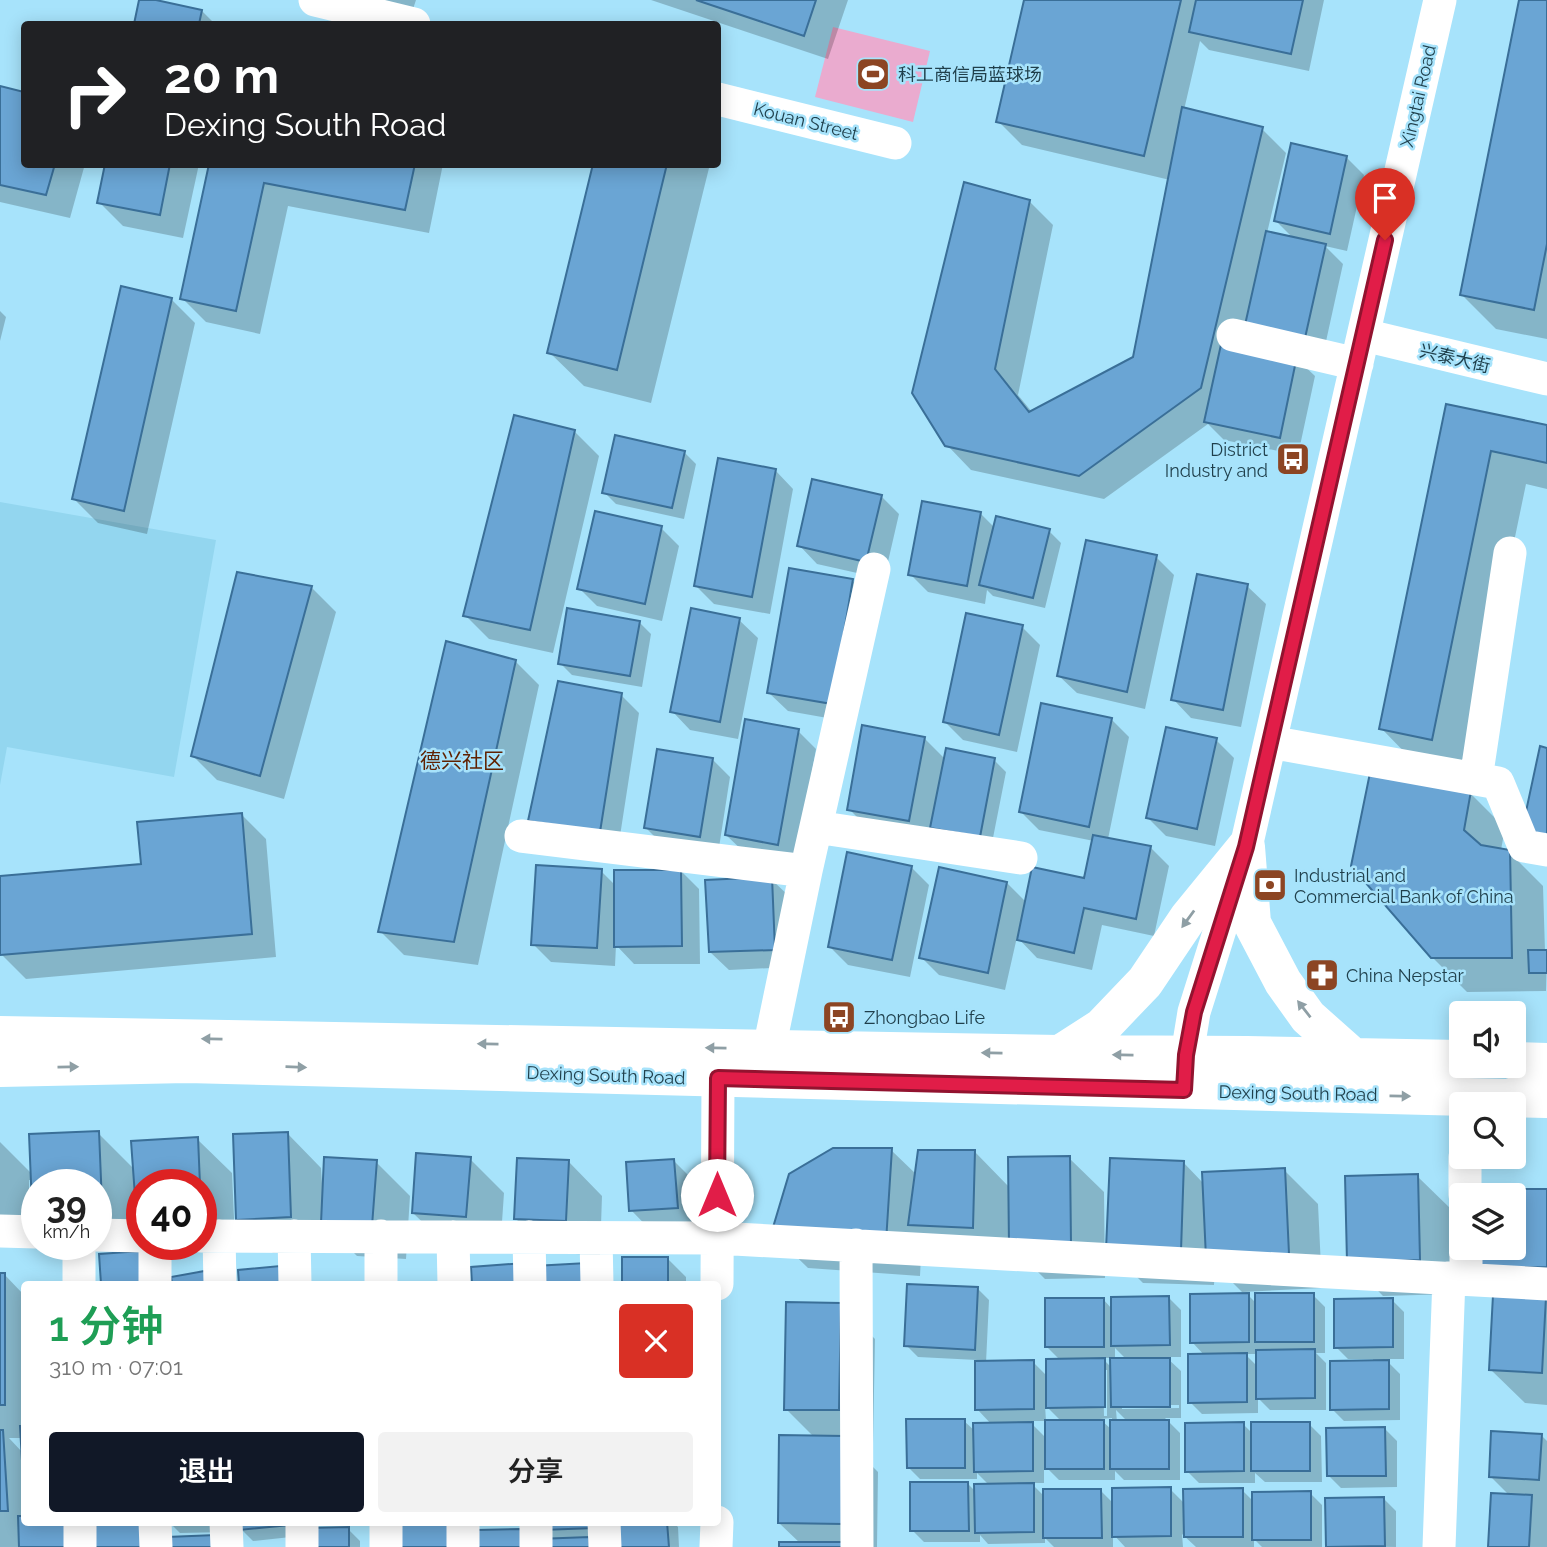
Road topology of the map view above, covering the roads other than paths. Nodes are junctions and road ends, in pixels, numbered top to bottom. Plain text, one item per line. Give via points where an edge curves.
1 (315, 0) edge
2 (1440, 0) edge
3 (402, 21) edge
4 (721, 100) edge
5 (895, 143) dead end
6 (1233, 335) dead end
7 (1360, 350) junction
8 (1547, 379) edge
9 (1510, 553) dead end
10 (874, 569) dead end
11 (1270, 742) junction
12 (1476, 779) junction
13 (816, 827) junction
14 (521, 836) dead end
15 (1246, 847) junction
16 (1547, 850) edge
17 (1021, 858) dead end
18 (806, 872) junction
19 (0, 1035) edge
20 (769, 1049) junction
21 (1060, 1054) junction
22 (1353, 1057) junction
23 (1449, 1059) edge
24 (1526, 1061) edge
25 (1547, 1062) edge
26 (0, 1068) edge
27 (1185, 1072) junction
28 (718, 1078) junction
29 (1449, 1099) edge
30 (1547, 1099) edge
31 (1526, 1100) edge
32 (0, 1231) edge
33 (21, 1232) edge
34 (217, 1236) edge
35 (294, 1236) junction
36 (381, 1236) junction
37 (453, 1237) junction
38 (529, 1237) junction
39 (596, 1238) junction
40 (717, 1238) junction
41 (856, 1245) junction
42 (79, 1260) edge
43 (155, 1260) edge
44 (215, 1260) edge
45 (1460, 1268) edge
46 (79, 1281) edge
47 (155, 1281) edge
48 (219, 1281) edge
49 (296, 1281) edge
50 (382, 1281) edge
51 (454, 1281) edge
52 (530, 1281) edge
53 (597, 1281) edge
54 (717, 1281) edge
55 (1547, 1284) edge
56 (80, 1526) edge
57 (155, 1526) edge
58 (226, 1526) edge
59 (302, 1526) edge
60 (386, 1526) edge
61 (463, 1526) edge
62 (536, 1526) edge
63 (604, 1526) edge
64 (716, 1526) edge
65 (80, 1547) edge
66 (156, 1547) edge
67 (227, 1547) edge
68 (302, 1547) edge
69 (386, 1547) edge
70 (463, 1547) edge
71 (536, 1547) edge
72 (605, 1547) edge
73 (716, 1547) edge
74 (857, 1547) edge
75 (1439, 1547) edge

1 - 3 street
2 - 7 street, Xingtai Road
4 - 5 street, Kouan Street
6 - 7 street, 兴泰大街
7 - 8 street, 兴泰大街
7 - 11 street, Xingtai Road
9 - 12 street
10 - 13 street
11 - 12 street
11 - 15 street, Xingtai Road
12 - 16 street via 1498,783 1524,846
13 - 17 street
13 - 18 street
14 - 18 street
15 -> 21 main road via 1188,918 1145,982 1102,1027
22 -> 15 main road via 1308,1017 1283,982 1252,923
15 - 27 street, Xingtai Road via 1194,1012
18 - 20 street
20 -> 19 main road, Dexing South Road
21 -> 20 main road, Dexing South Road
27 -> 21 main road, Dexing South Road
22 - 23 main road, Dexing South Road
22 - 27 main road, Dexing South Road
24 - 25 main road
26 -> 28 main road, Dexing South Road via 187,1064
27 - 28 main road, Dexing South Road
27 -> 29 main road, Dexing South Road
28 - 40 street
30 - 31 main road, Dexing South Road
32 - 33 street
34 - 35 street
35 - 36 street
35 - 49 street
36 - 37 street
36 - 50 street
37 - 38 street
37 - 51 street
38 - 39 street
38 - 52 street
39 - 40 street
39 - 53 street
40 - 41 street
40 - 54 street
41 - 45 street
41 - 74 street
42 - 46 street
43 - 47 street
44 - 48 street
45 - 55 street
45 - 75 street
56 - 65 street
57 - 66 street
58 - 67 street
59 - 68 street
60 - 69 street
61 - 70 street
62 - 71 street
63 - 72 street
64 - 73 street

